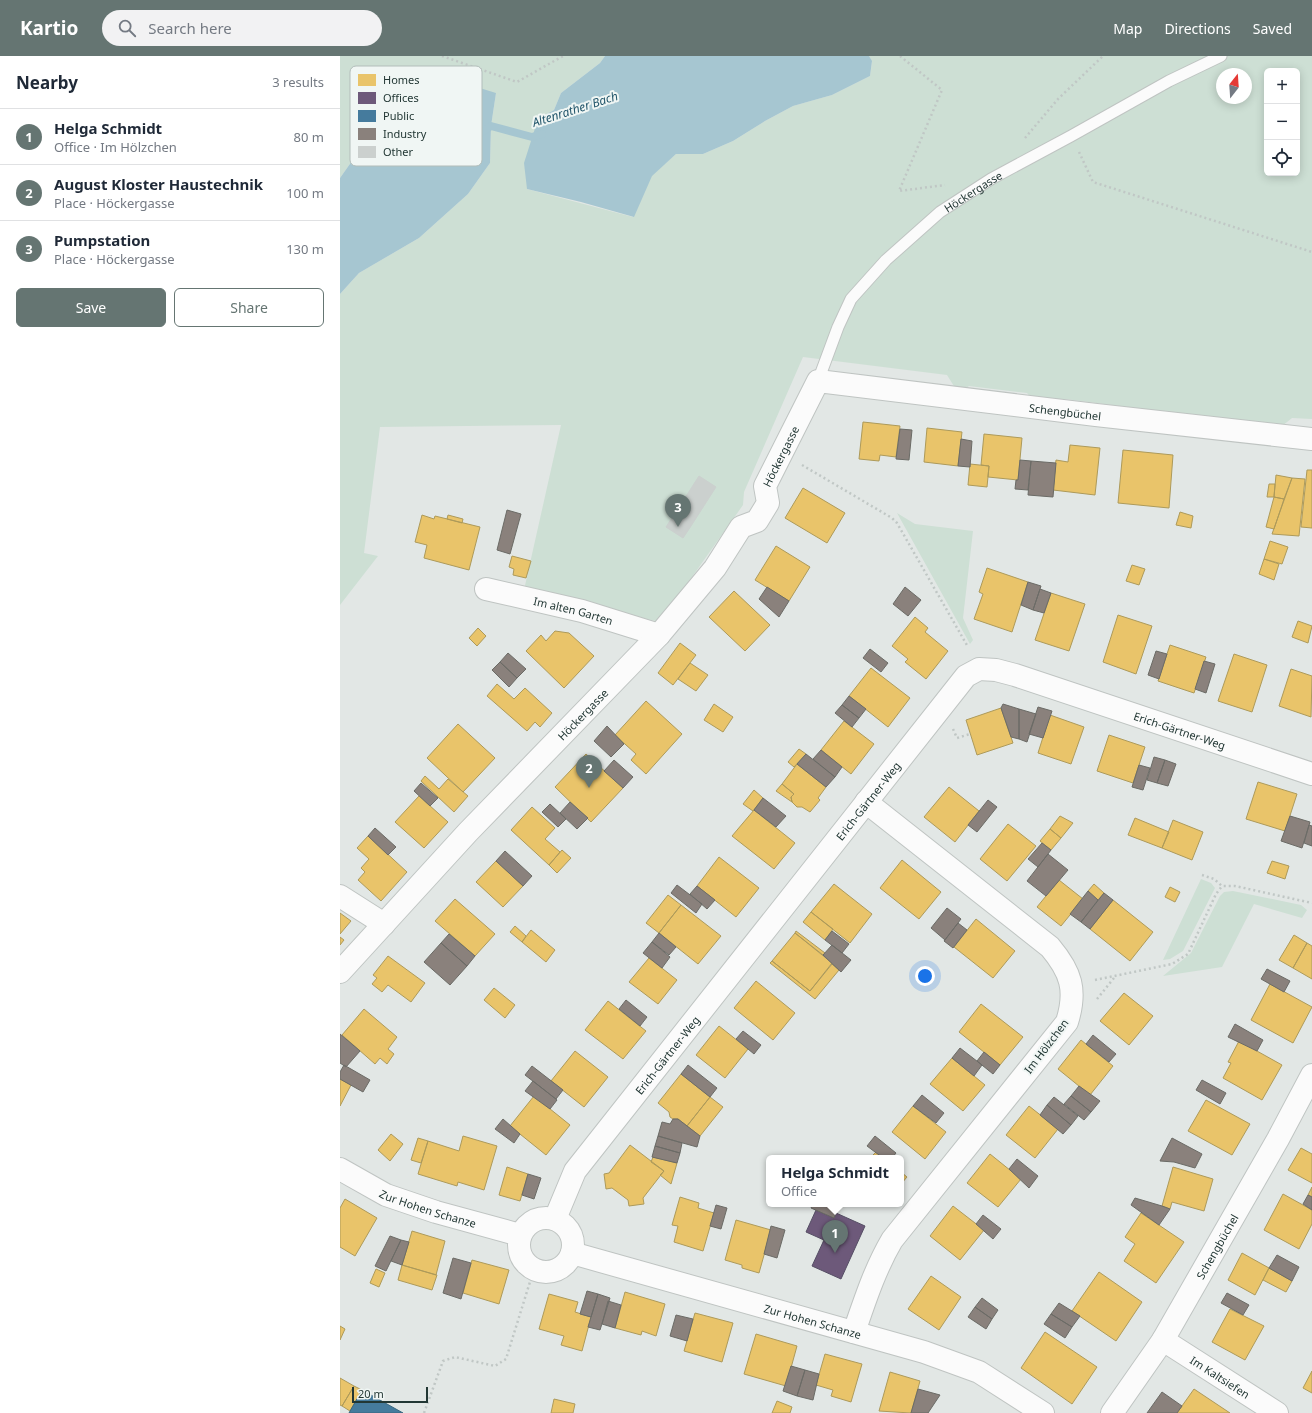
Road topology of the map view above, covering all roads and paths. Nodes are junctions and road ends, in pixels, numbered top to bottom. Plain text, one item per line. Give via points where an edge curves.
1 (442, 56) edge
2 (563, 56) edge
3 (900, 56) edge
4 (1103, 56) edge
5 (1221, 56) edge
6 (471, 66) edge
7 (482, 70) edge
8 (1071, 136) junction
9 (1024, 139) dead end
10 (953, 184) dead end
11 (1312, 252) edge
12 (818, 380) junction
13 (1312, 439) edge
14 (798, 462) dead end
15 (486, 590) dead end
16 (659, 635) junction
17 (979, 669) junction
18 (1312, 774) edge
19 (866, 802) junction
20 (1202, 875) dead end
21 (1222, 886) junction
22 (340, 896) edge
23 (1312, 903) edge
24 (384, 924) junction
25 (340, 972) edge
26 (1070, 984) junction
27 (1312, 1075) edge
28 (340, 1169) edge
29 (555, 1219) junction
30 (520, 1234) junction
31 (572, 1254) junction
32 (534, 1269) junction
33 (854, 1332) junction
34 (1163, 1340) junction
35 (424, 1413) edge
36 (1043, 1413) edge
37 (1112, 1413) edge
38 (1277, 1413) edge

1 - 6 path
2 - 7 path via 517,82
3 - 10 path via 942,90 899,191
4 - 9 path via 1058,99
5 - 8 lane, Höckergasse via 1169,81
8 - 11 path via 1093,182
8 - 12 lane, Höckergasse via 991,179 940,212 886,260 851,299
12 - 13 street, Schengbüchel
12 - 16 street, Höckergasse via 765,486 768,503 758,521 741,527 715,568
14 - 17 path via 897,523
15 - 16 street, Im alten Garten via 582,611
16 - 24 street, Höckergasse
17 - 18 street, Erich-Gärtner-Weg via 1015,675
17 - 19 street, Erich-Gärtner-Weg via 966,676
19 - 26 street, Im Hölzchen via 1050,947 1064,964
19 - 29 street, Erich-Gärtner-Weg via 575,1170
20 - 21 path via 1214,879
21 - 23 path via 1235,886
21 - 26 path via 1188,954 1172,964 1114,978
22 - 24 street
24 - 25 street, Höckergasse
26 - 33 street, Im Hölzchen via 1072,1005 1067,1022 892,1240 869,1286
27 - 34 street, Schengbüchel
28 - 30 street, Zur Hohen Schanze via 386,1195 436,1212
29 - 30 street via 544,1217 533,1220
29 - 31 street via 569,1230
30 - 32 street via 519,1247 522,1257
31 - 32 street via 566,1264 556,1270 546,1272
31 - 33 street, Zur Hohen Schanze
32 - 35 path via 506,1359 495,1366 455,1358 443,1361
33 - 36 street, Zur Hohen Schanze via 924,1352 979,1372
34 - 37 street, Schengbüchel
34 - 38 street, Im Kaltsiefen

